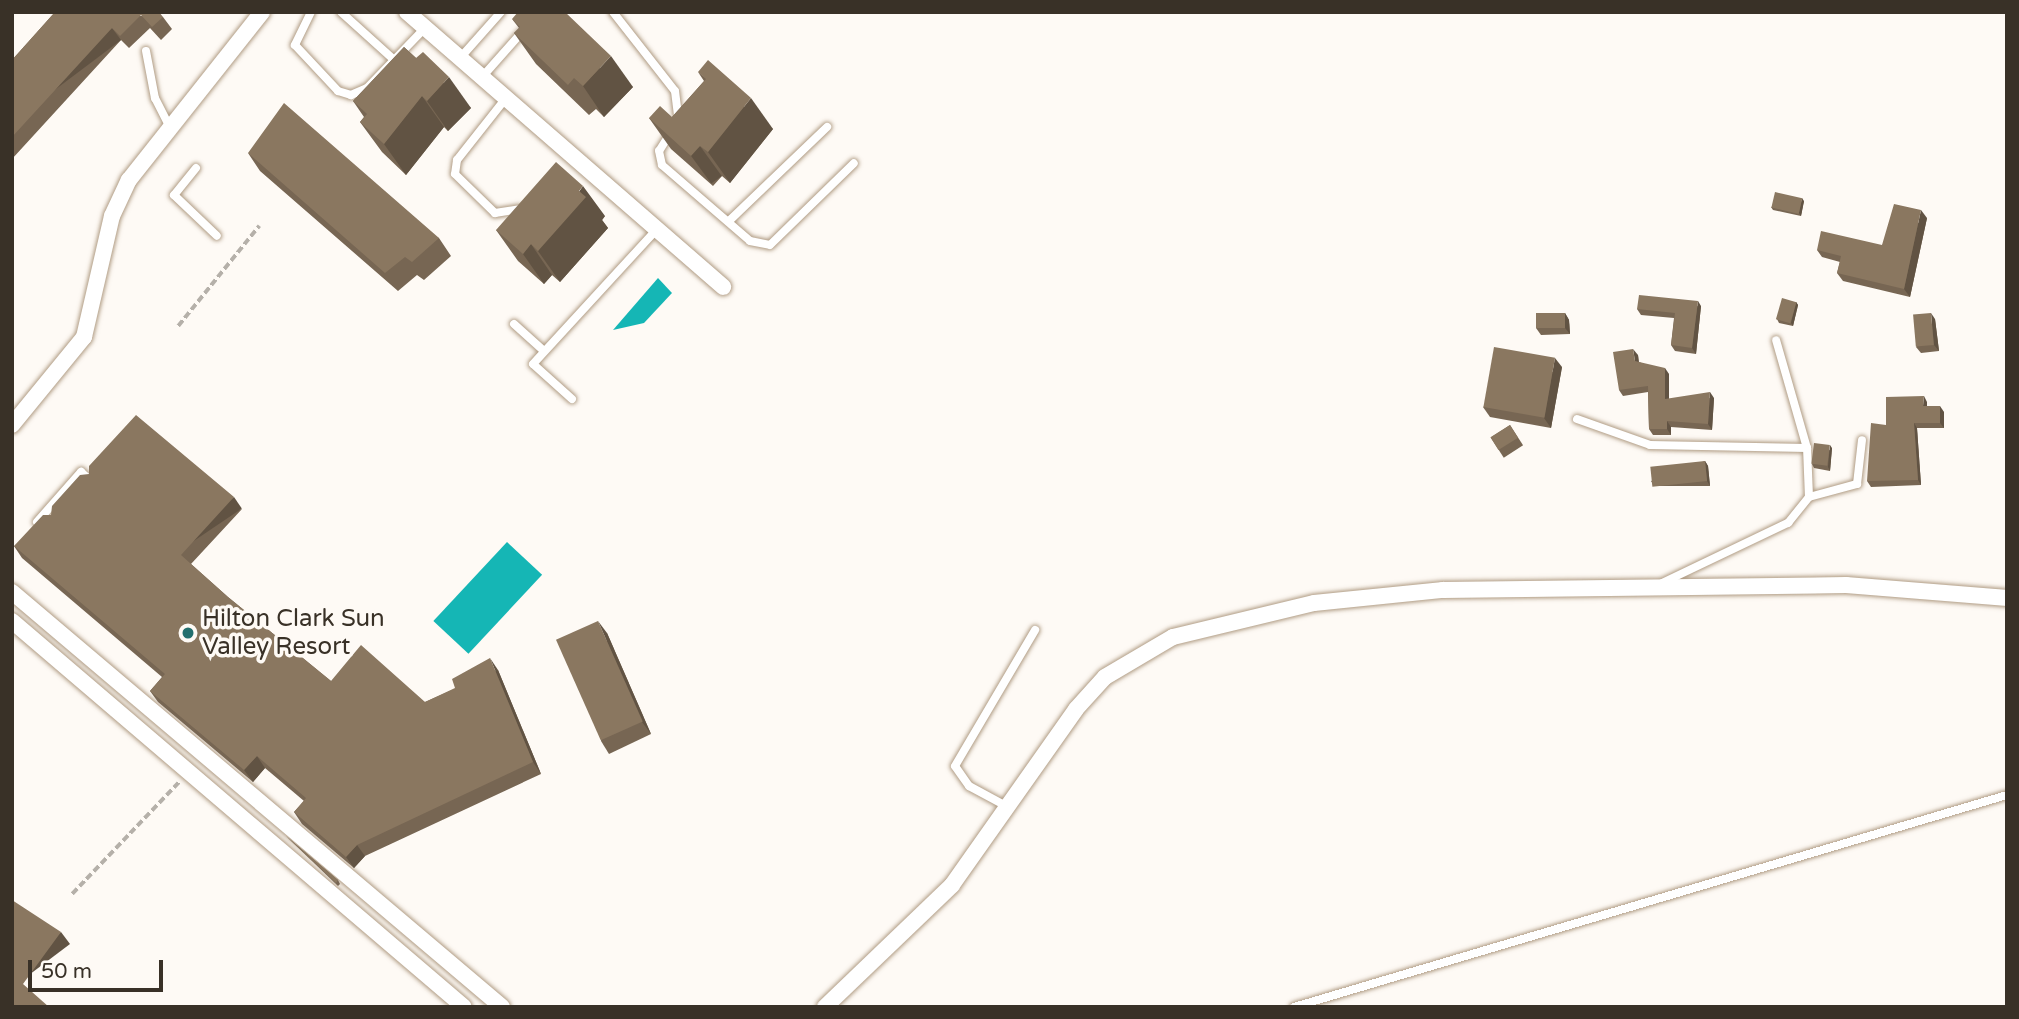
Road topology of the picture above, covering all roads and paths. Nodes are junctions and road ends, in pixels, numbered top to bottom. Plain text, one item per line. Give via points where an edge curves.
1 (262, 12) edge
2 (311, 12) edge
3 (341, 12) edge
4 (407, 12) edge
5 (613, 12) edge
6 (497, 14) edge
7 (532, 21) edge
8 (424, 29) junction
9 (146, 51) dead end
10 (461, 57) junction
11 (392, 58) junction
12 (483, 76) junction
13 (506, 98) junction
14 (168, 123) junction
15 (827, 127) dead end
16 (854, 163) dead end
17 (196, 168) dead end
18 (527, 201) edge
19 (729, 221) junction
20 (259, 226) dead end
21 (657, 229) junction
22 (216, 236) dead end
23 (723, 287) dead end
24 (514, 324) dead end
25 (178, 326) dead end
26 (1776, 340) dead end
27 (544, 351) junction
28 (572, 399) dead end
29 (1577, 419) dead end
30 (12, 425) edge
31 (1862, 440) dead end
32 (1807, 448) junction
33 (92, 482) edge
34 (1809, 497) junction
35 (45, 513) junction
36 (55, 523) edge
37 (28, 532) edge
38 (12, 592) edge
39 (1644, 592) junction
40 (2007, 598) edge
41 (12, 621) edge
42 (1035, 630) dead end
43 (133, 694) junction
44 (119, 712) junction
45 (189, 772) junction
46 (2007, 795) edge
47 (1008, 807) junction
48 (72, 894) dead end
49 (418, 935) junction
50 (396, 949) junction
51 (464, 1007) edge
52 (502, 1007) edge
53 (825, 1007) edge
54 (1294, 1007) edge

1 - 14 street
2 - 11 lane via 295,45 338,91 367,88
3 - 11 lane
4 - 8 street
5 - 19 lane via 675,91 682,111 659,151 662,165
6 - 10 lane
7 - 12 lane
8 - 10 street
8 - 11 lane
9 - 14 lane via 155,98
10 - 12 street
12 - 13 street
13 - 18 lane via 457,160 455,174 495,213 507,214
13 - 21 street via 566,159
14 - 30 street via 112,216 84,337
15 - 19 lane
16 - 19 lane via 769,245 750,241
17 - 22 lane via 174,195
20 - 25 path
21 - 23 street
21 - 27 lane
24 - 27 lane
26 - 32 lane
27 - 28 lane via 533,364
29 - 32 lane via 1650,445
31 - 34 lane via 1857,484
32 - 34 lane
33 - 35 lane via 81,472
34 - 39 lane via 1788,523
35 - 36 lane
35 - 37 lane
38 - 43 street
39 - 40 street via 1846,585
39 - 47 street via 1367,594 1173,637 1105,677
41 - 44 street
42 - 47 lane via 955,766 969,786
43 - 44 lane
43 - 49 street
44 - 45 street
45 - 48 path
45 - 50 street
46 - 54 lane
47 - 53 street via 952,885
49 - 50 lane
49 - 52 street
50 - 51 street

